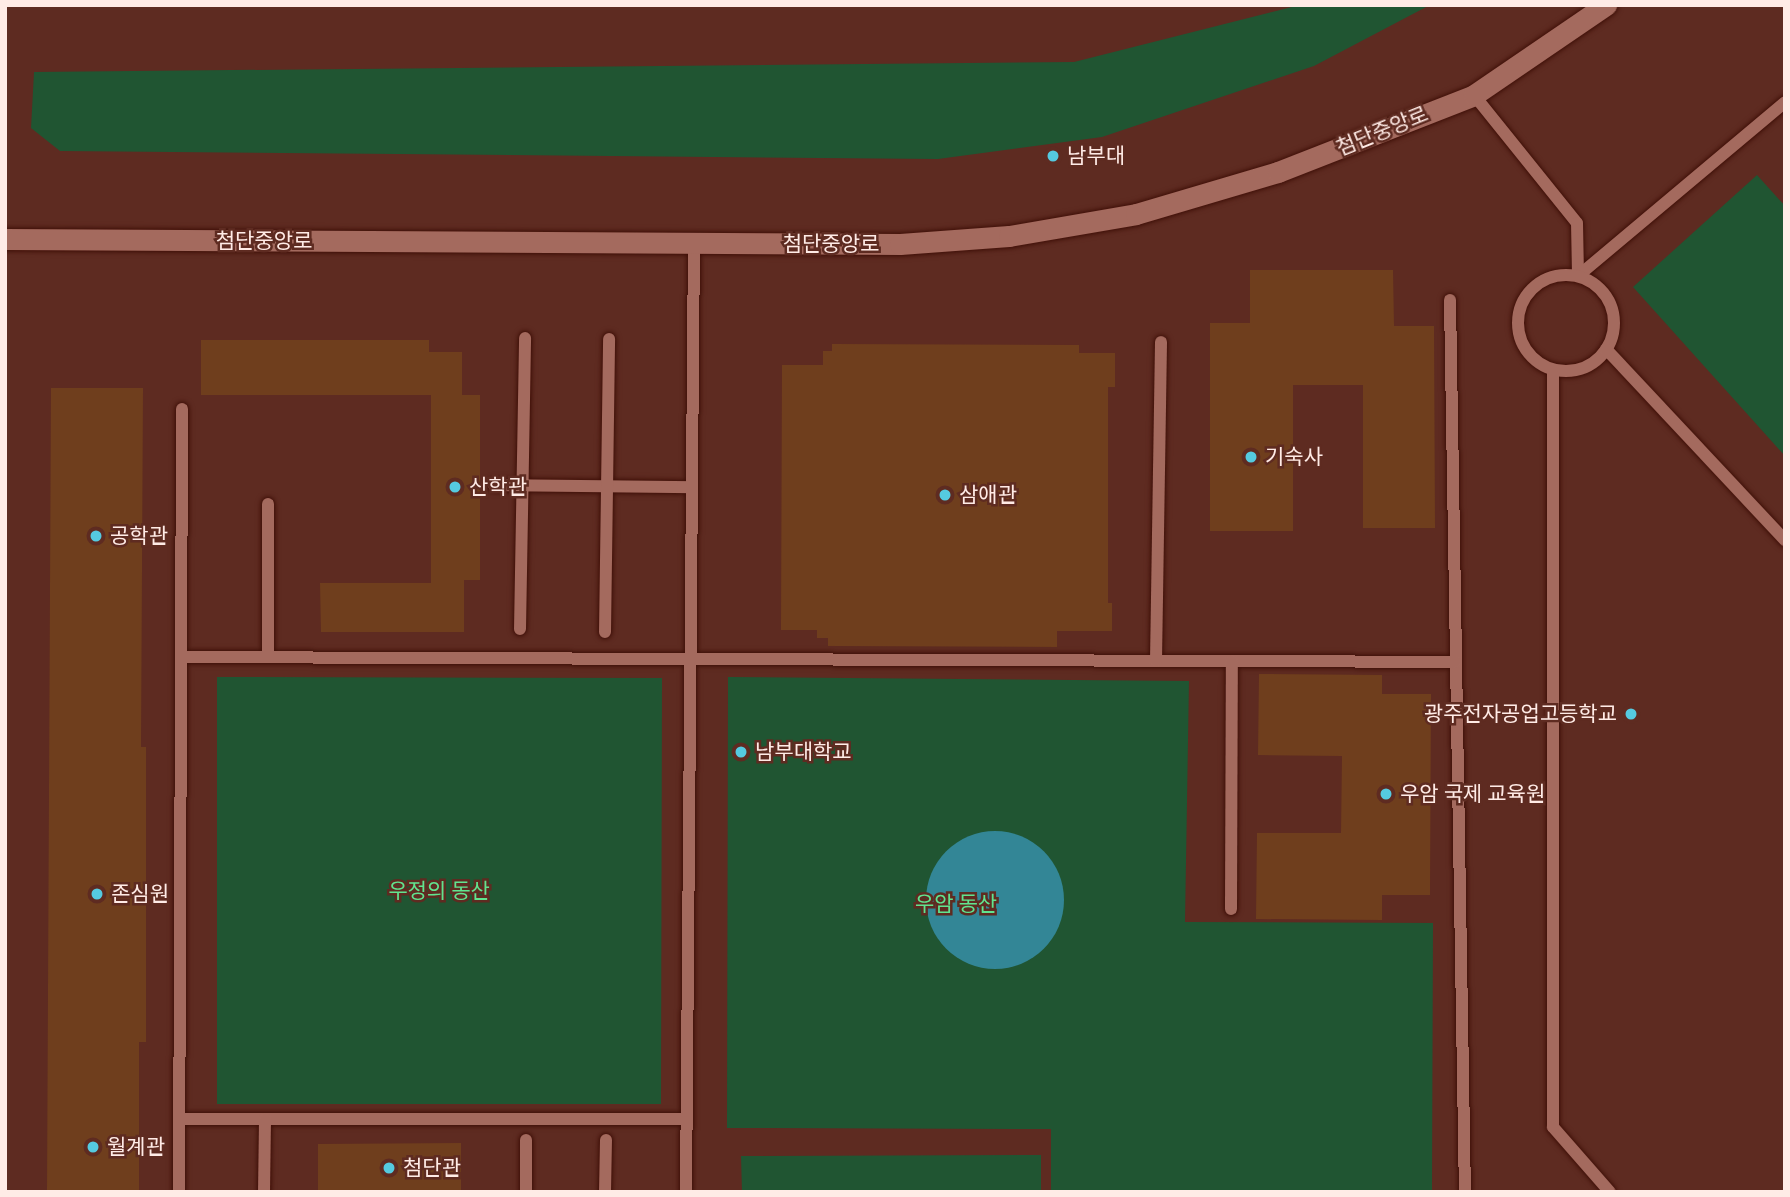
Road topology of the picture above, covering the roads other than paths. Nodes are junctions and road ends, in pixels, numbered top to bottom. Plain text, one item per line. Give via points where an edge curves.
1 (1606, 5) edge
2 (1474, 94) junction
3 (1785, 102) edge
4 (5, 239) edge
5 (694, 243) junction
6 (1578, 276) junction
7 (1450, 300) dead end
8 (525, 338) dead end
9 (609, 339) dead end
10 (1161, 342) dead end
11 (1606, 349) junction
12 (1553, 370) junction
13 (183, 410) dead end
14 (495, 485) dead end
15 (523, 485) junction
16 (607, 486) junction
17 (691, 487) junction
18 (268, 505) dead end
19 (1785, 540) edge
20 (520, 629) dead end
21 (605, 632) dead end
22 (181, 657) junction
23 (268, 657) junction
24 (689, 659) junction
25 (1156, 661) junction
26 (1232, 662) junction
27 (1455, 662) junction
28 (1230, 909) dead end
29 (180, 1119) junction
30 (265, 1119) junction
31 (687, 1119) junction
32 (526, 1140) dead end
33 (606, 1140) dead end
34 (179, 1192) edge
35 (264, 1192) edge
36 (526, 1192) edge
37 (605, 1192) edge
38 (686, 1192) edge
39 (1465, 1192) edge
40 (1610, 1192) edge

1 - 2 street, 첨단중앙로
2 - 5 street, 첨단중앙로 via 1278,172 1136,214 1009,236 900,244
2 - 6 lane via 1577,223
3 - 6 lane
4 - 5 street, 첨단중앙로
5 - 17 lane
6 - 11 lane via 1598,288 1610,306 1614,321
6 - 12 lane via 1549,278 1525,297 1519,310 1525,346 1539,363
7 - 27 lane
8 - 15 lane
9 - 16 lane
10 - 25 lane
11 - 12 lane via 1583,368
11 - 19 lane
12 - 40 lane via 1553,1127
13 - 22 lane
14 - 15 lane
15 - 16 lane
15 - 20 lane
16 - 17 lane
16 - 21 lane
17 - 24 lane
18 - 23 lane
22 - 23 lane
22 - 29 lane
23 - 24 lane
24 - 25 lane
24 - 31 lane
25 - 26 lane
26 - 27 lane
26 - 28 lane
27 - 39 lane
29 - 30 lane
29 - 34 lane
30 - 31 lane
30 - 35 lane
31 - 38 lane
32 - 36 lane
33 - 37 lane

